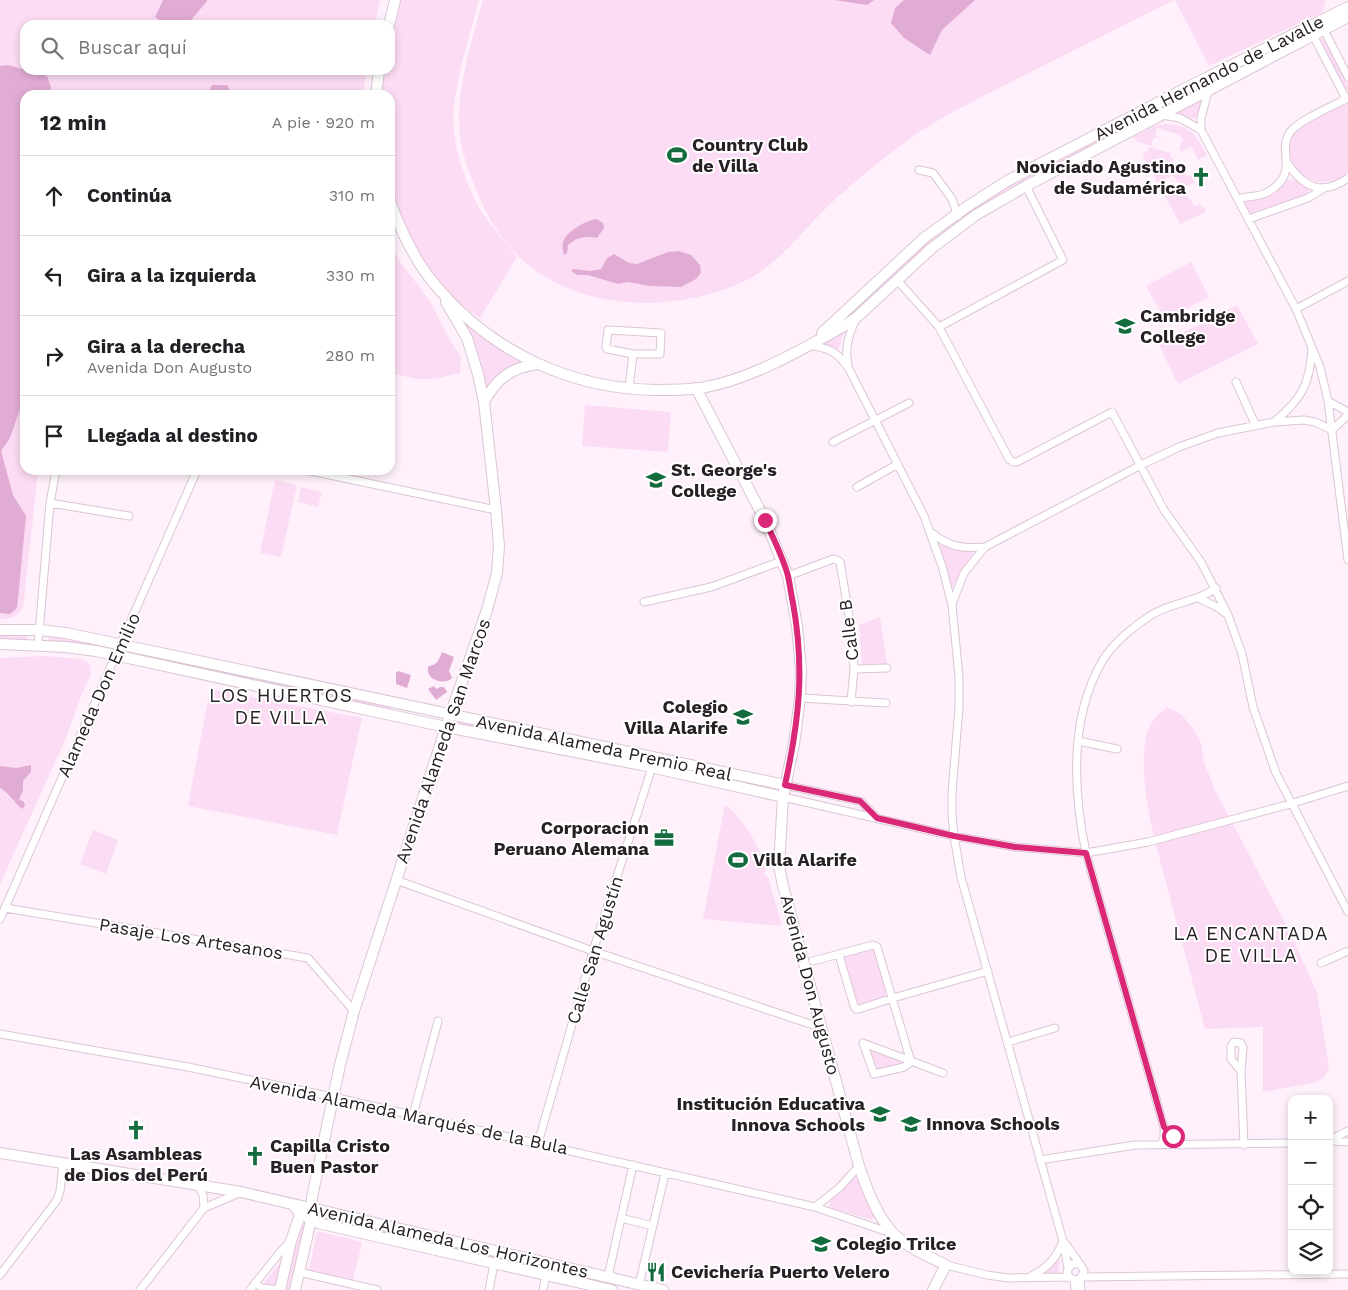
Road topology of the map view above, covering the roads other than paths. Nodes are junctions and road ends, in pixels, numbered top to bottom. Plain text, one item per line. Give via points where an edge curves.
1 (395, 0) edge
2 (1348, 7) edge
3 (1348, 17) edge
4 (390, 20) edge
5 (1321, 26) junction
6 (1311, 31) junction
7 (378, 75) edge
8 (1348, 77) edge
9 (1202, 80) junction
10 (377, 90) edge
11 (1208, 91) junction
12 (1347, 99) edge
13 (1156, 104) junction
14 (1162, 116) junction
15 (1201, 130) junction
16 (1288, 164) junction
17 (919, 170) dead end
18 (1300, 178) junction
19 (1348, 178) edge
20 (1281, 181) junction
21 (1026, 186) junction
22 (1323, 189) junction
23 (1238, 200) junction
24 (395, 212) edge
25 (957, 214) junction
26 (1249, 219) junction
27 (964, 224) junction
28 (897, 280) junction
29 (1348, 281) edge
30 (436, 286) junction
31 (1296, 309) junction
32 (857, 317) junction
33 (939, 327) junction
34 (808, 345) junction
35 (1312, 346) junction
36 (633, 354) junction
37 (539, 364) junction
38 (849, 369) junction
39 (1236, 382) dead end
40 (629, 388) junction
41 (696, 388) junction
42 (1328, 401) junction
43 (484, 402) junction
44 (909, 402) dead end
45 (1348, 414) edge
46 (875, 420) junction
47 (1274, 422) junction
48 (1256, 426) junction
49 (1332, 430) junction
50 (832, 442) dead end
51 (898, 464) junction
52 (1139, 466) junction
53 (55, 475) edge
54 (195, 475) edge
55 (330, 475) edge
56 (858, 487) dead end
57 (1345, 499) edge
58 (50, 503) junction
59 (496, 510) junction
60 (130, 516) dead end
61 (931, 533) junction
62 (985, 547) junction
63 (1348, 560) edge
64 (782, 562) junction
65 (788, 576) junction
66 (1216, 588) junction
67 (1199, 598) junction
68 (644, 602) dead end
69 (952, 605) junction
70 (1228, 615) junction
71 (0, 630) edge
72 (40, 630) junction
73 (0, 644) edge
74 (38, 645) junction
75 (121, 645) junction
76 (116, 656) junction
77 (887, 668) dead end
78 (854, 669) junction
79 (800, 698) junction
80 (851, 702) junction
81 (886, 703) dead end
82 (450, 715) junction
83 (446, 728) junction
84 (519, 730) junction
85 (552, 737) junction
86 (517, 741) junction
87 (1078, 742) junction
88 (550, 748) junction
89 (1117, 749) dead end
90 (653, 763) junction
91 (707, 775) junction
92 (785, 785) junction
93 (1348, 786) edge
94 (783, 797) junction
95 (1290, 804) junction
96 (877, 818) junction
97 (954, 836) junction
98 (1086, 853) junction
99 (396, 880) junction
100 (5, 908) junction
101 (1348, 912) edge
102 (0, 919) edge
103 (593, 951) junction
104 (1348, 951) edge
105 (839, 955) junction
106 (813, 961) dead end
107 (1321, 963) dead end
108 (988, 971) junction
109 (893, 998) junction
110 (354, 1011) junction
111 (438, 1021) dead end
112 (822, 1028) junction
113 (1055, 1028) dead end
114 (0, 1034) edge
115 (1008, 1042) junction
116 (911, 1062) junction
117 (1241, 1071) dead end
118 (943, 1073) dead end
119 (333, 1097) junction
120 (414, 1115) junction
121 (1164, 1127) junction
122 (1348, 1132) edge
123 (1331, 1140) edge
124 (1333, 1141) edge
125 (1348, 1142) edge
126 (538, 1143) junction
127 (1288, 1143) edge
128 (1183, 1144) junction
129 (1161, 1145) junction
130 (1244, 1145) junction
131 (0, 1153) edge
132 (1040, 1160) junction
133 (63, 1164) junction
134 (633, 1165) junction
135 (858, 1166) junction
136 (666, 1174) junction
137 (197, 1184) junction
138 (241, 1192) junction
139 (815, 1207) junction
140 (204, 1208) junction
141 (305, 1210) junction
142 (621, 1218) junction
143 (311, 1220) junction
144 (653, 1226) junction
145 (894, 1234) junction
146 (291, 1241) junction
147 (1063, 1241) junction
148 (494, 1264) junction
149 (946, 1265) junction
150 (1081, 1266) junction
151 (1068, 1268) junction
152 (299, 1272) junction
153 (1348, 1274) edge
154 (0, 1275) edge
155 (546, 1275) junction
156 (608, 1275) junction
157 (1110, 1276) junction
158 (1026, 1278) junction
159 (1077, 1278) junction
160 (255, 1283) junction
161 (639, 1285) junction
162 (606, 1289) edge
163 (140, 1290) edge
164 (250, 1290) edge
165 (280, 1290) edge
166 (295, 1290) edge
167 (377, 1290) edge
168 (489, 1290) edge
169 (543, 1290) edge
170 (663, 1290) edge
171 (933, 1290) edge
172 (1074, 1290) edge
173 (1081, 1290) edge

1 - 4 street
2 - 5 street, Avenida Hernando de Lavalle
3 - 5 street, Avenida Hernando de Lavalle
5 - 6 street, Avenida Hernando de Lavalle
5 - 8 street
6 - 9 street, Avenida Hernando de Lavalle
6 - 11 street, Avenida Hernando de Lavalle
6 - 12 street
7 - 10 street
9 - 11 street
9 - 13 street, Avenida Hernando de Lavalle
11 - 14 street, Avenida Hernando de Lavalle
11 - 15 street
12 - 16 street via 1290,132 1286,142
13 - 14 street
13 - 25 street, Avenida Hernando de Lavalle via 1007,182
14 - 15 street via 1180,118
14 - 21 street, Avenida Hernando de Lavalle
15 - 23 street
16 - 18 street
16 - 20 street
17 - 25 street via 933,173 952,200
18 - 20 street
18 - 22 street
19 - 22 street
20 - 23 street via 1262,195
21 - 27 street, Avenida Hernando de Lavalle
21 - 33 street via 1063,260
22 - 26 street via 1308,198
23 - 26 street
24 - 30 street, Avenida Hernando de Lavalle via 407,240
25 - 27 street
25 - 34 street, Avenida Hernando de Lavalle via 917,244
26 - 31 street
27 - 28 street, Avenida Hernando de Lavalle
28 - 32 street, Avenida Hernando de Lavalle
28 - 33 street
29 - 31 street
30 - 37 street, Avenida Hernando de Lavalle via 498,341
30 - 43 street, Avenida Alameda San Marcos via 467,338
31 - 35 street
32 - 34 street, Avenida Hernando de Lavalle
32 - 38 street via 847,343
33 - 52 street via 1013,462 1114,415
34 - 38 street via 833,352
34 - 41 street, Avenida Hernando de Lavalle via 759,371
35 - 42 street
35 - 47 street via 1311,369 1303,390
36 - 36 street via 607,349 608,330 661,333 660,354
36 - 40 street
37 - 40 street, Avenida Hernando de Lavalle via 571,377
37 - 43 street via 521,367 504,376
38 - 46 street
39 - 48 street
40 - 41 street, Avenida Hernando de Lavalle
41 - 64 street, Avenida Don Augusto via 765,520
42 - 45 street
42 - 49 street
43 - 59 street, Avenida Alameda San Marcos
44 - 46 street
45 - 49 street
46 - 50 street
46 - 51 street
47 - 48 street
47 - 49 street via 1309,421
48 - 52 street via 1218,433
49 - 57 street
51 - 56 street
51 - 61 street
52 - 62 street
52 - 66 street
53 - 58 street
54 - 75 street, Alameda Don Emilio
55 - 59 street
57 - 63 street
58 - 60 street
58 - 72 street
59 - 82 street, Avenida Alameda San Marcos via 499,546 493,591
61 - 62 street via 954,546 969,549
61 - 69 street
62 - 69 street via 964,573
64 - 65 street, Avenida Don Augusto
64 - 68 street via 711,587
65 - 78 street, Calle B via 833,559 840,562
65 - 79 street, Avenida Don Augusto via 797,626
66 - 67 street
66 - 70 street
67 - 70 street
67 - 87 street via 1152,615 1122,637 1103,659 1082,712
69 - 97 street via 959,677 952,793
70 - 95 street via 1242,654 1264,742
71 - 72 street, Avenida Alameda Premio Real
72 - 74 street
72 - 75 street, Avenida Alameda Premio Real
73 - 74 street, Avenida Alameda Premio Real
74 - 76 street, Avenida Alameda Premio Real
75 - 76 street, Alameda Don Emilio
75 - 82 street, Avenida Alameda Premio Real
76 - 83 street, Avenida Alameda Premio Real
76 - 100 street, Alameda Don Emilio
77 - 78 street
78 - 80 street, Calle B
79 - 80 street
79 - 92 street, Avenida Don Augusto
80 - 81 street
82 - 83 street, Avenida Alameda San Marcos
82 - 84 street, Avenida Alameda Premio Real
83 - 86 street, Avenida Alameda Premio Real
83 - 99 street, Avenida Alameda San Marcos
84 - 85 street, Avenida Alameda Premio Real
84 - 86 street
85 - 88 street
85 - 90 street, Avenida Alameda Premio Real
86 - 88 street, Avenida Alameda Premio Real
87 - 89 street
87 - 98 street via 1078,807
88 - 90 street, Avenida Alameda Premio Real
90 - 91 street, Avenida Alameda Premio Real
90 - 103 street, Calle San Agustín
91 - 92 street, Avenida Alameda Premio Real
91 - 94 street, Avenida Alameda Premio Real
92 - 94 street, Avenida Don Augusto
92 - 96 street, Avenida Alameda Premio Real via 860,801
93 - 95 street, Avenida Alameda Premio Real
94 - 96 street, Avenida Alameda Premio Real
94 - 112 street, Avenida Don Augusto via 779,866
95 - 98 street, Avenida Alameda Premio Real via 1148,842
95 - 101 street
96 - 97 street, Avenida Alameda Premio Real
97 - 98 street, Avenida Alameda Premio Real via 1015,847
97 - 108 street
98 - 121 street
99 - 103 street
99 - 110 street, Avenida Alameda San Marcos
100 - 102 street, Alameda Don Emilio
100 - 110 street, Pasaje Los Artesanos via 308,958
103 - 112 street
103 - 126 street, Calle San Agustín
104 - 107 street
105 - 106 street
105 - 109 street via 873,945 877,947
105 - 109 street via 856,1009
108 - 109 street
108 - 115 street
109 - 116 street
110 - 119 street, Avenida Alameda San Marcos
111 - 120 street
112 - 135 street, Avenida Don Augusto
113 - 115 street
114 - 119 street, Avenida Alameda Marqués de la Bula via 188,1067
115 - 132 street
116 - 116 street via 903,1058 863,1043 874,1074 904,1067
116 - 118 street
117 - 130 street
119 - 120 street, Avenida Alameda Marqués de la Bula
119 - 141 street, Avenida Alameda San Marcos via 312,1196
120 - 126 street, Avenida Alameda Marqués de la Bula
121 - 128 street
121 - 129 street
122 - 123 street
124 - 125 street
126 - 134 street, Avenida Alameda Marqués de la Bula
127 - 130 street
128 - 129 street
128 - 130 street
129 - 132 street via 1135,1145
131 - 133 street, Avenida Alameda Los Horizontes
132 - 147 street
133 - 137 street, Avenida Alameda Los Horizontes
133 - 154 street via 57,1200
134 - 136 street, Avenida Alameda Marqués de la Bula
134 - 142 street
135 - 139 street via 839,1188
135 - 145 street, Avenida Don Augusto via 877,1210
136 - 139 street, Avenida Alameda Marqués de la Bula
136 - 144 street
137 - 138 street, Avenida Alameda Los Horizontes
137 - 140 street via 203,1195
138 - 140 street
138 - 141 street, Avenida Alameda Los Horizontes
139 - 145 street, Avenida Alameda Marqués de la Bula
140 - 163 street
141 - 143 street, Avenida Alameda San Marcos
141 - 146 street, Avenida Alameda San Marcos
141 - 156 street, Avenida Alameda Los Horizontes
142 - 144 street
142 - 156 street
143 - 148 street, Avenida Alameda Los Horizontes
143 - 152 street, Avenida Alameda San Marcos
144 - 161 street
145 - 149 street, Avenida Alameda Marqués de la Bula
146 - 160 street
146 - 165 street, Avenida Alameda San Marcos
147 - 150 street
147 - 151 street
147 - 158 street via 1053,1261
148 - 155 street, Avenida Alameda Los Horizontes
148 - 168 street
149 - 158 street, Avenida Alameda Marqués de la Bula via 987,1275
149 - 171 street
150 - 151 street via 1072,1264
150 - 157 street, Avenida Alameda Marqués de la Bula
150 - 159 street via 1084,1274
151 - 159 street
152 - 166 street, Avenida Alameda San Marcos
152 - 167 street
153 - 157 street, Avenida Alameda Marqués de la Bula
155 - 162 street, Avenida Alameda Los Horizontes
155 - 169 street
156 - 161 street, Avenida Alameda Los Horizontes
156 - 162 street
157 - 159 street, Avenida Alameda Marqués de la Bula
158 - 159 street, Avenida Alameda Marqués de la Bula
159 - 172 street
159 - 173 street
160 - 164 street
160 - 165 street via 262,1288
161 - 170 street, Avenida Alameda Los Horizontes

